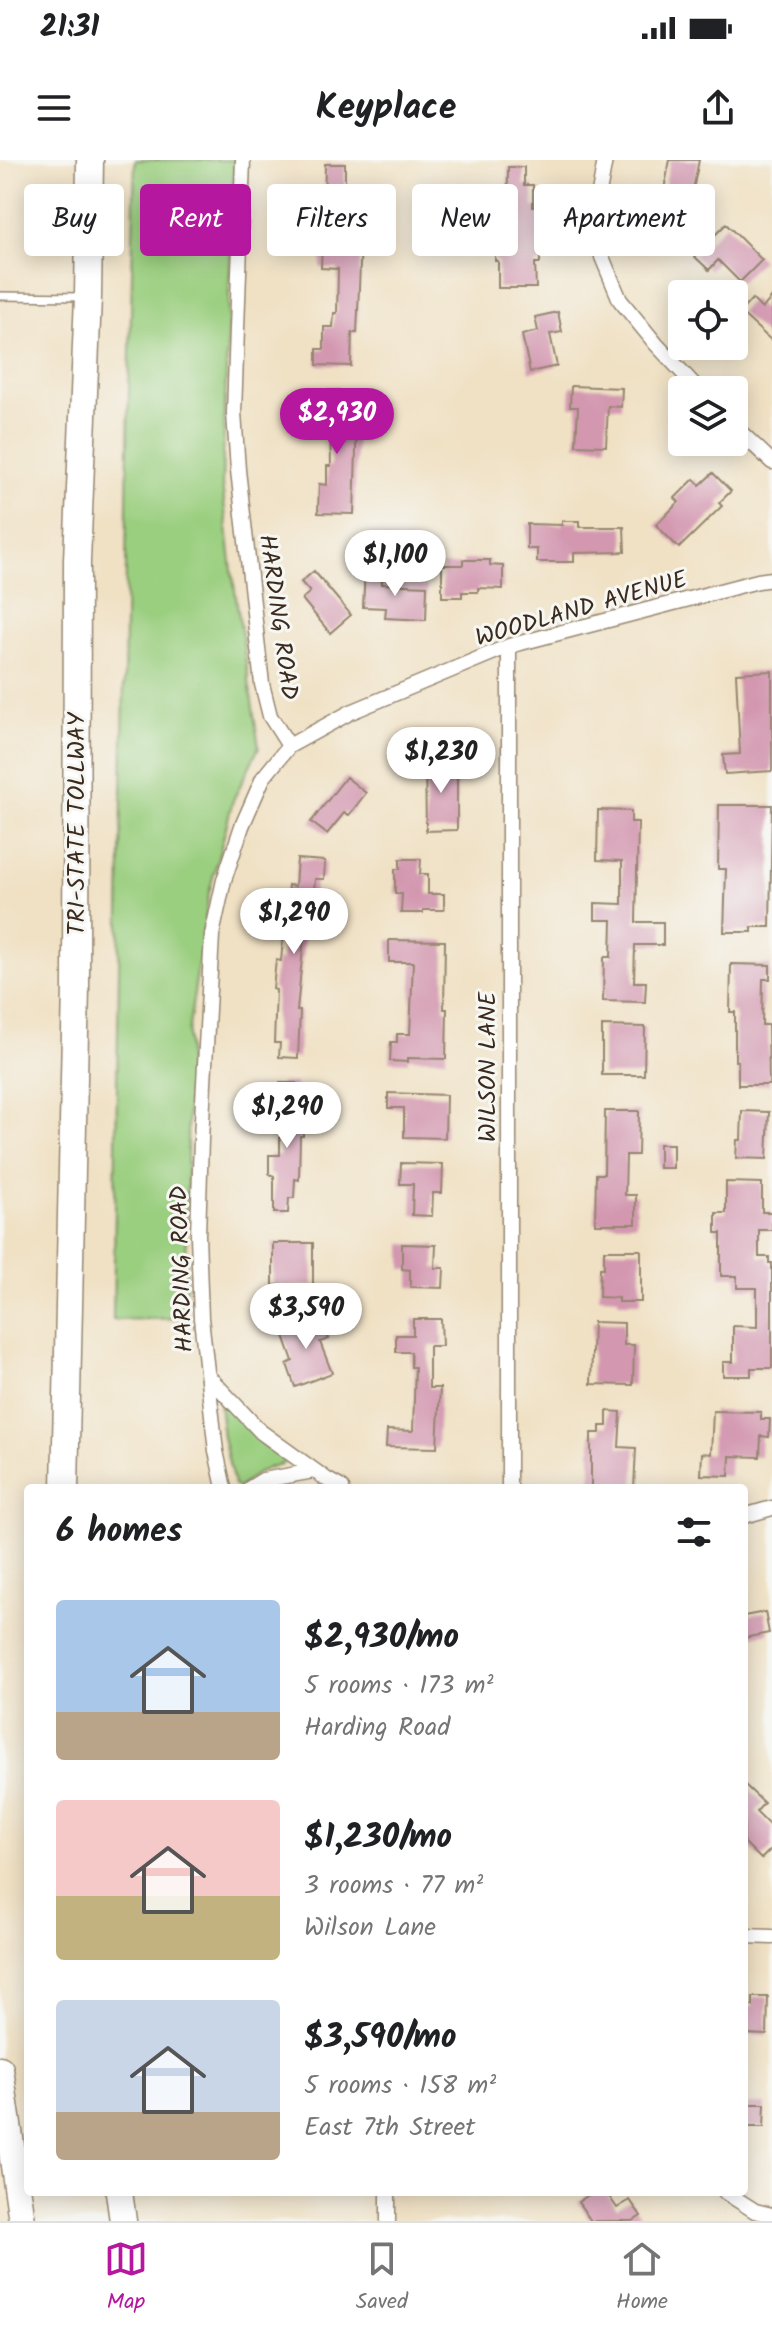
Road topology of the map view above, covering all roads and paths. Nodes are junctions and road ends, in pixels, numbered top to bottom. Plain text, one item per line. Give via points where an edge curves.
1 (90, 160) edge
2 (243, 160) edge
3 (605, 160) edge
4 (0, 296) edge
5 (88, 297) junction
6 (686, 376) edge
7 (748, 439) edge
8 (772, 462) edge
9 (765, 580) edge
10 (509, 646) junction
11 (289, 746) junction
12 (209, 1377) junction
13 (314, 1471) junction
14 (65, 1484) edge
15 (223, 1484) edge
16 (256, 1484) edge
17 (335, 1484) edge
18 (509, 1484) edge
19 (772, 1508) edge
20 (748, 1515) edge
21 (748, 1936) edge
22 (772, 1937) edge
23 (0, 2069) edge
24 (120, 2196) edge
25 (388, 2196) edge
26 (731, 2196) edge
27 (772, 2215) edge
28 (22, 2221) edge
29 (123, 2221) edge
30 (388, 2221) edge

1 - 5 highway, TRI-STATE TOLLWAY
2 - 11 street, HARDING ROAD via 234,413 238,470 262,684 270,716
3 - 6 street via 597,204 602,257 620,300
4 - 5 lane
5 - 14 highway, TRI-STATE TOLLWAY via 77,560 76,972
7 - 8 street
9 - 10 street, WOODLAND AVENUE
10 - 11 street, WOODLAND AVENUE via 351,712
10 - 18 street, WILSON LANE
11 - 12 street, HARDING ROAD via 263,778 242,826 212,935 198,1235
12 - 13 street via 261,1432
12 - 15 street, HARDING ROAD
13 - 16 street
13 - 17 street
19 - 20 street
21 - 22 street
23 - 28 highway
24 - 29 highway
25 - 30 street
26 - 27 street

